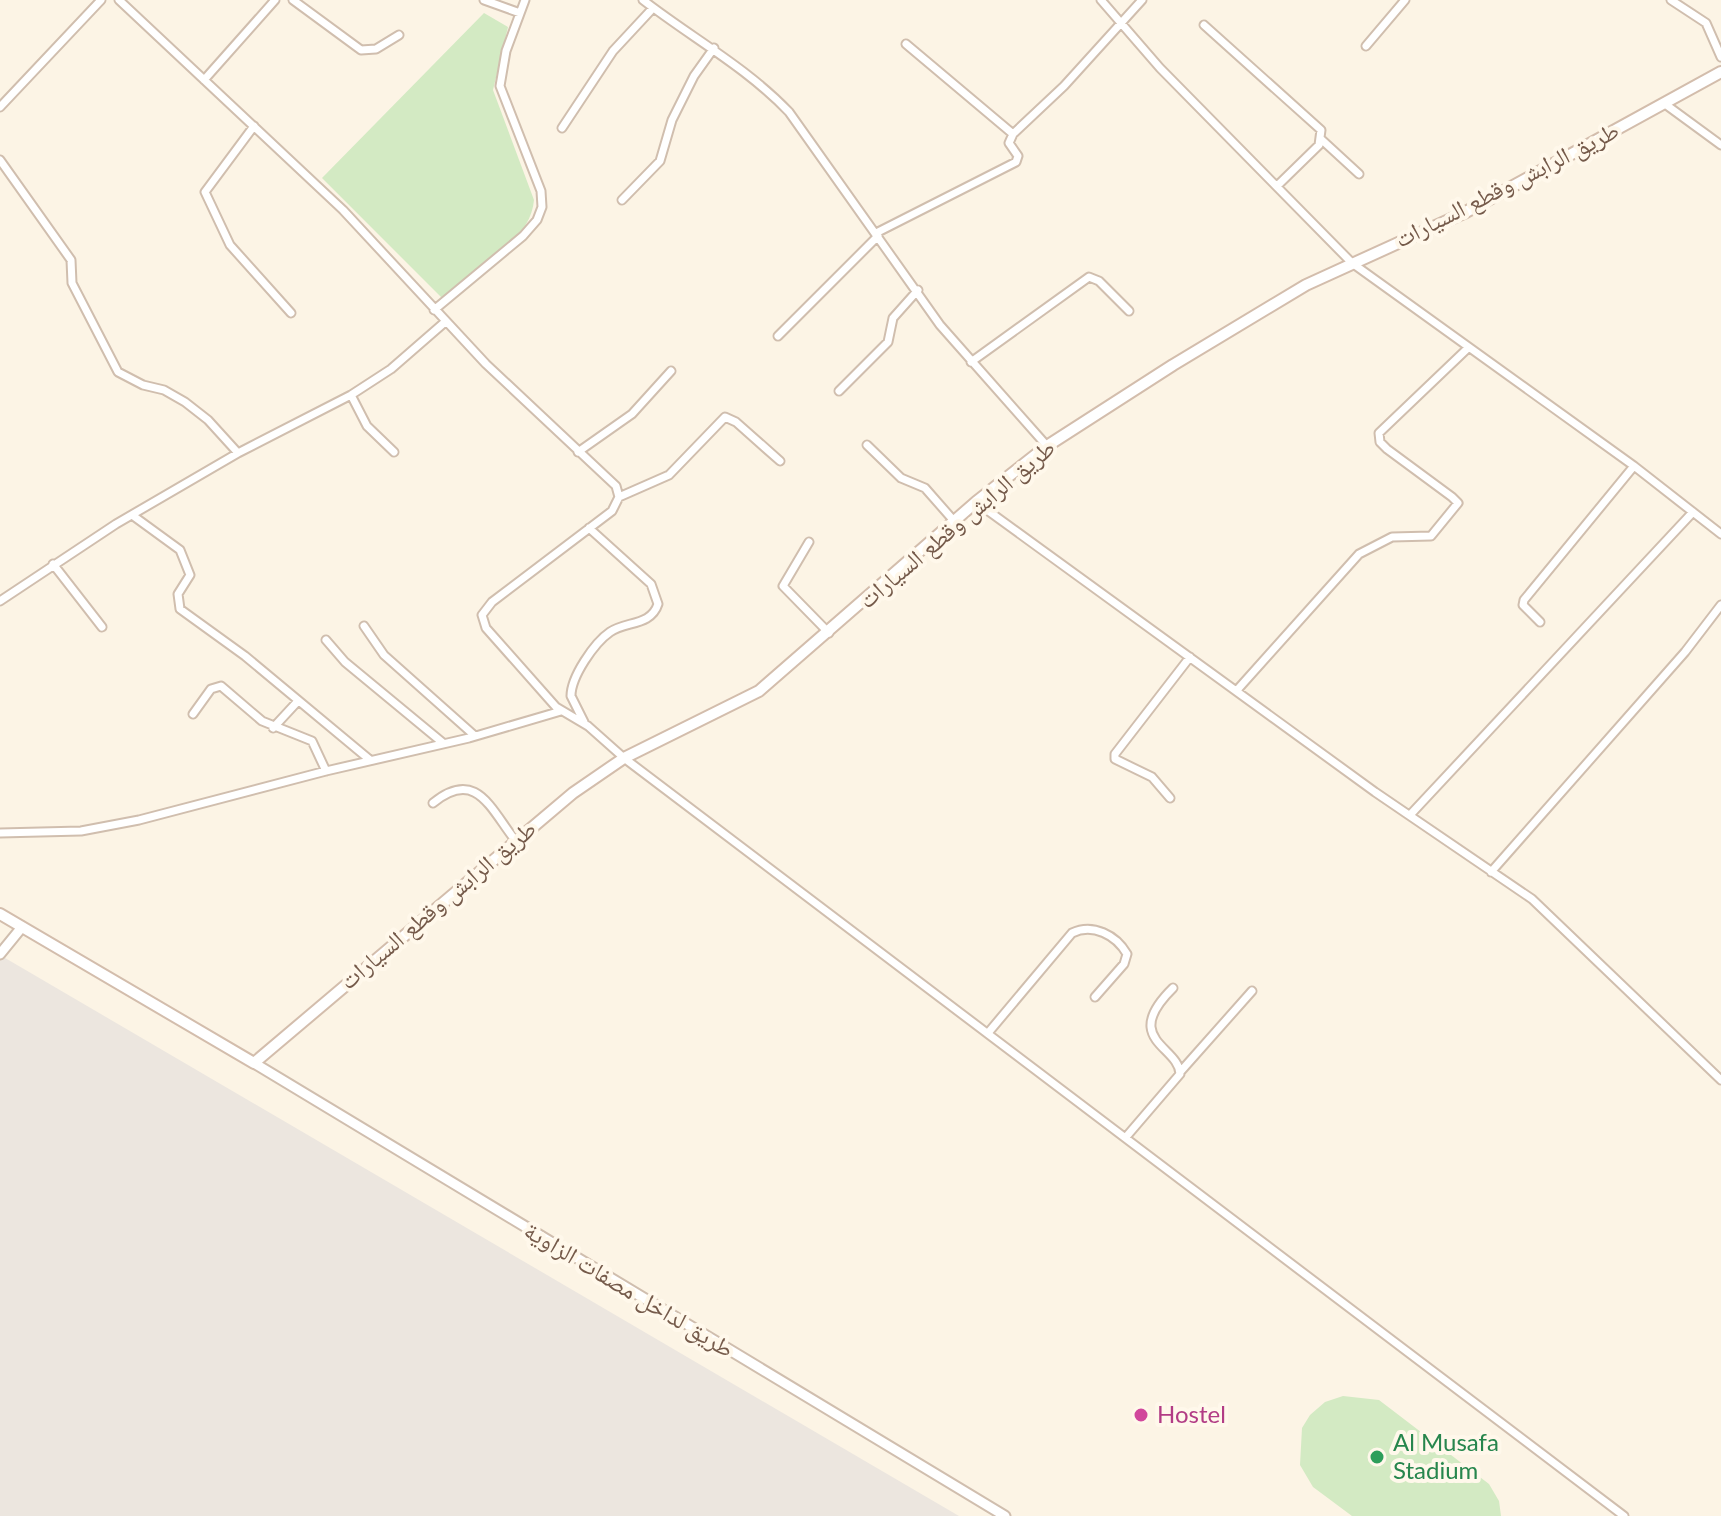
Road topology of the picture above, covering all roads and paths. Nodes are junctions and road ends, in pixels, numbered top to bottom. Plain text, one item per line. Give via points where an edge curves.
1 (101, 0) edge
2 (119, 0) edge
3 (275, 0) edge
4 (293, 0) edge
5 (484, 0) edge
6 (525, 0) edge
7 (643, 0) edge
8 (1101, 0) edge
9 (1142, 0) edge
10 (1405, 0) edge
11 (1671, 0) edge
12 (653, 8) junction
13 (520, 13) junction
14 (1123, 23) junction
15 (1204, 25) dead end
16 (399, 35) dead end
17 (906, 44) dead end
18 (1366, 46) dead end
19 (714, 48) junction
20 (1721, 57) edge
21 (1721, 72) edge
22 (204, 80) junction
23 (1665, 104) junction
24 (0, 107) edge
25 (254, 126) junction
26 (562, 128) dead end
27 (1013, 134) junction
28 (1322, 140) junction
29 (1721, 145) edge
30 (0, 160) edge
31 (1359, 174) dead end
32 (1277, 186) junction
33 (622, 200) dead end
34 (877, 234) junction
35 (1352, 263) junction
36 (918, 290) junction
37 (434, 310) junction
38 (1129, 311) dead end
39 (291, 313) dead end
40 (445, 322) junction
41 (778, 336) dead end
42 (1468, 348) junction
43 (971, 362) junction
44 (671, 371) dead end
45 (839, 391) dead end
46 (351, 395) junction
47 (867, 445) dead end
48 (1047, 446) junction
49 (394, 452) dead end
50 (578, 452) junction
51 (238, 453) junction
52 (780, 461) dead end
53 (1634, 466) junction
54 (619, 497) junction
55 (976, 502) junction
56 (1693, 512) junction
57 (132, 515) junction
58 (954, 521) junction
59 (589, 528) junction
60 (1721, 534) edge
61 (809, 542) dead end
62 (53, 564) junction
63 (0, 601) edge
64 (1721, 605) edge
65 (1540, 622) dead end
66 (364, 626) dead end
67 (102, 627) dead end
68 (829, 633) junction
69 (326, 640) dead end
70 (1190, 657) junction
71 (1238, 689) junction
72 (298, 701) junction
73 (561, 711) junction
74 (193, 714) dead end
75 (588, 726) junction
76 (273, 728) junction
77 (475, 736) junction
78 (443, 743) junction
79 (624, 758) junction
80 (370, 760) junction
81 (326, 771) junction
82 (1170, 798) dead end
83 (433, 803) dead end
84 (1410, 815) junction
85 (0, 833) edge
86 (515, 840) junction
87 (1491, 872) junction
88 (0, 914) edge
89 (22, 927) junction
90 (0, 954) edge
91 (1173, 988) dead end
92 (1252, 991) dead end
93 (1095, 997) dead end
94 (988, 1033) junction
95 (254, 1063) junction
96 (1181, 1071) junction
97 (1721, 1080) edge
98 (1126, 1137) junction
99 (1005, 1516) edge
100 (1624, 1516) edge

1 - 24 street
2 - 22 street
3 - 22 street
4 - 16 street via 361,50 376,49
5 - 13 street
6 - 13 street
7 - 12 street
8 - 14 street
9 - 14 street
10 - 18 street
11 - 20 street via 1706,23
12 - 19 street
12 - 26 street via 613,51
13 - 37 street via 501,67 500,86 541,191 542,207 523,236
14 - 27 street
14 - 32 street via 1160,68
15 - 28 street via 1321,130
17 - 27 street
19 - 33 street via 672,120 660,161
19 - 34 street via 789,112
21 - 23 main road, طريق الرابش وقطع السيارات
22 - 25 street
23 - 29 street
23 - 35 main road, طريق الرابش وقطع السيارات via 1476,207
25 - 37 street via 371,238
25 - 39 street via 205,192 230,245
27 - 34 street via 1009,143 1016,162
28 - 31 street
28 - 32 street
30 - 51 street via 71,260 72,283 118,372 185,402
32 - 35 street
34 - 36 street
34 - 41 street
35 - 42 street
35 - 48 main road, طريق الرابش وقطع السيارات via 1216,339
36 - 43 street
36 - 45 street via 893,318 888,342
37 - 40 street
38 - 43 street via 1089,277
40 - 46 street
40 - 50 street
42 - 53 street
42 - 71 street via 1379,433 1387,449 1458,503 1454,511 1431,536 1392,537 1359,554
43 - 48 street
44 - 50 street via 632,414
46 - 49 street via 367,426
46 - 51 street
47 - 58 street via 901,478 925,488
48 - 55 main road, طريق الرابش وقطع السيارات
50 - 54 street via 616,486
51 - 57 street
52 - 54 street via 725,417 669,475
53 - 56 street
53 - 65 street via 1524,600
54 - 59 street via 616,507
55 - 58 main road, طريق الرابش وقطع السيارات
55 - 70 street
56 - 60 street
56 - 84 street
57 - 62 street
57 - 72 street via 183,554 190,572 178,594 180,609
58 - 68 main road, طريق الرابش وقطع السيارات
59 - 73 street via 482,615 486,628
59 - 75 street via 651,584 658,604 649,617 603,638 572,684 573,705
61 - 68 street via 783,586
62 - 63 street
62 - 67 street
64 - 87 street via 1666,675
66 - 77 street via 384,655
68 - 79 main road, طريق الرابش وقطع السيارات via 744,701
69 - 78 street
70 - 71 street
70 - 82 street via 1115,754 1122,765 1152,777
71 - 84 street
72 - 76 street
72 - 80 street
73 - 75 street
73 - 77 street
74 - 76 street via 219,686
75 - 79 street
76 - 81 street via 312,741
77 - 78 street
78 - 80 street
79 - 86 main road, طريق الرابش وقطع السيارات
79 - 94 street
80 - 81 street
81 - 85 street via 139,820 81,831
83 - 86 street via 447,791 478,792
84 - 87 street
86 - 95 main road, طريق الرابش وقطع السيارات
87 - 97 street via 1532,899 1583,945
88 - 89 main road
89 - 90 street
89 - 95 main road
91 - 96 street via 1156,1012 1152,1034
92 - 96 street
93 - 94 street via 1127,954 1106,933 1082,929 1072,933
94 - 98 street
95 - 99 street, طريق لداخل مصفات الزاوية
96 - 98 street
98 - 100 street

